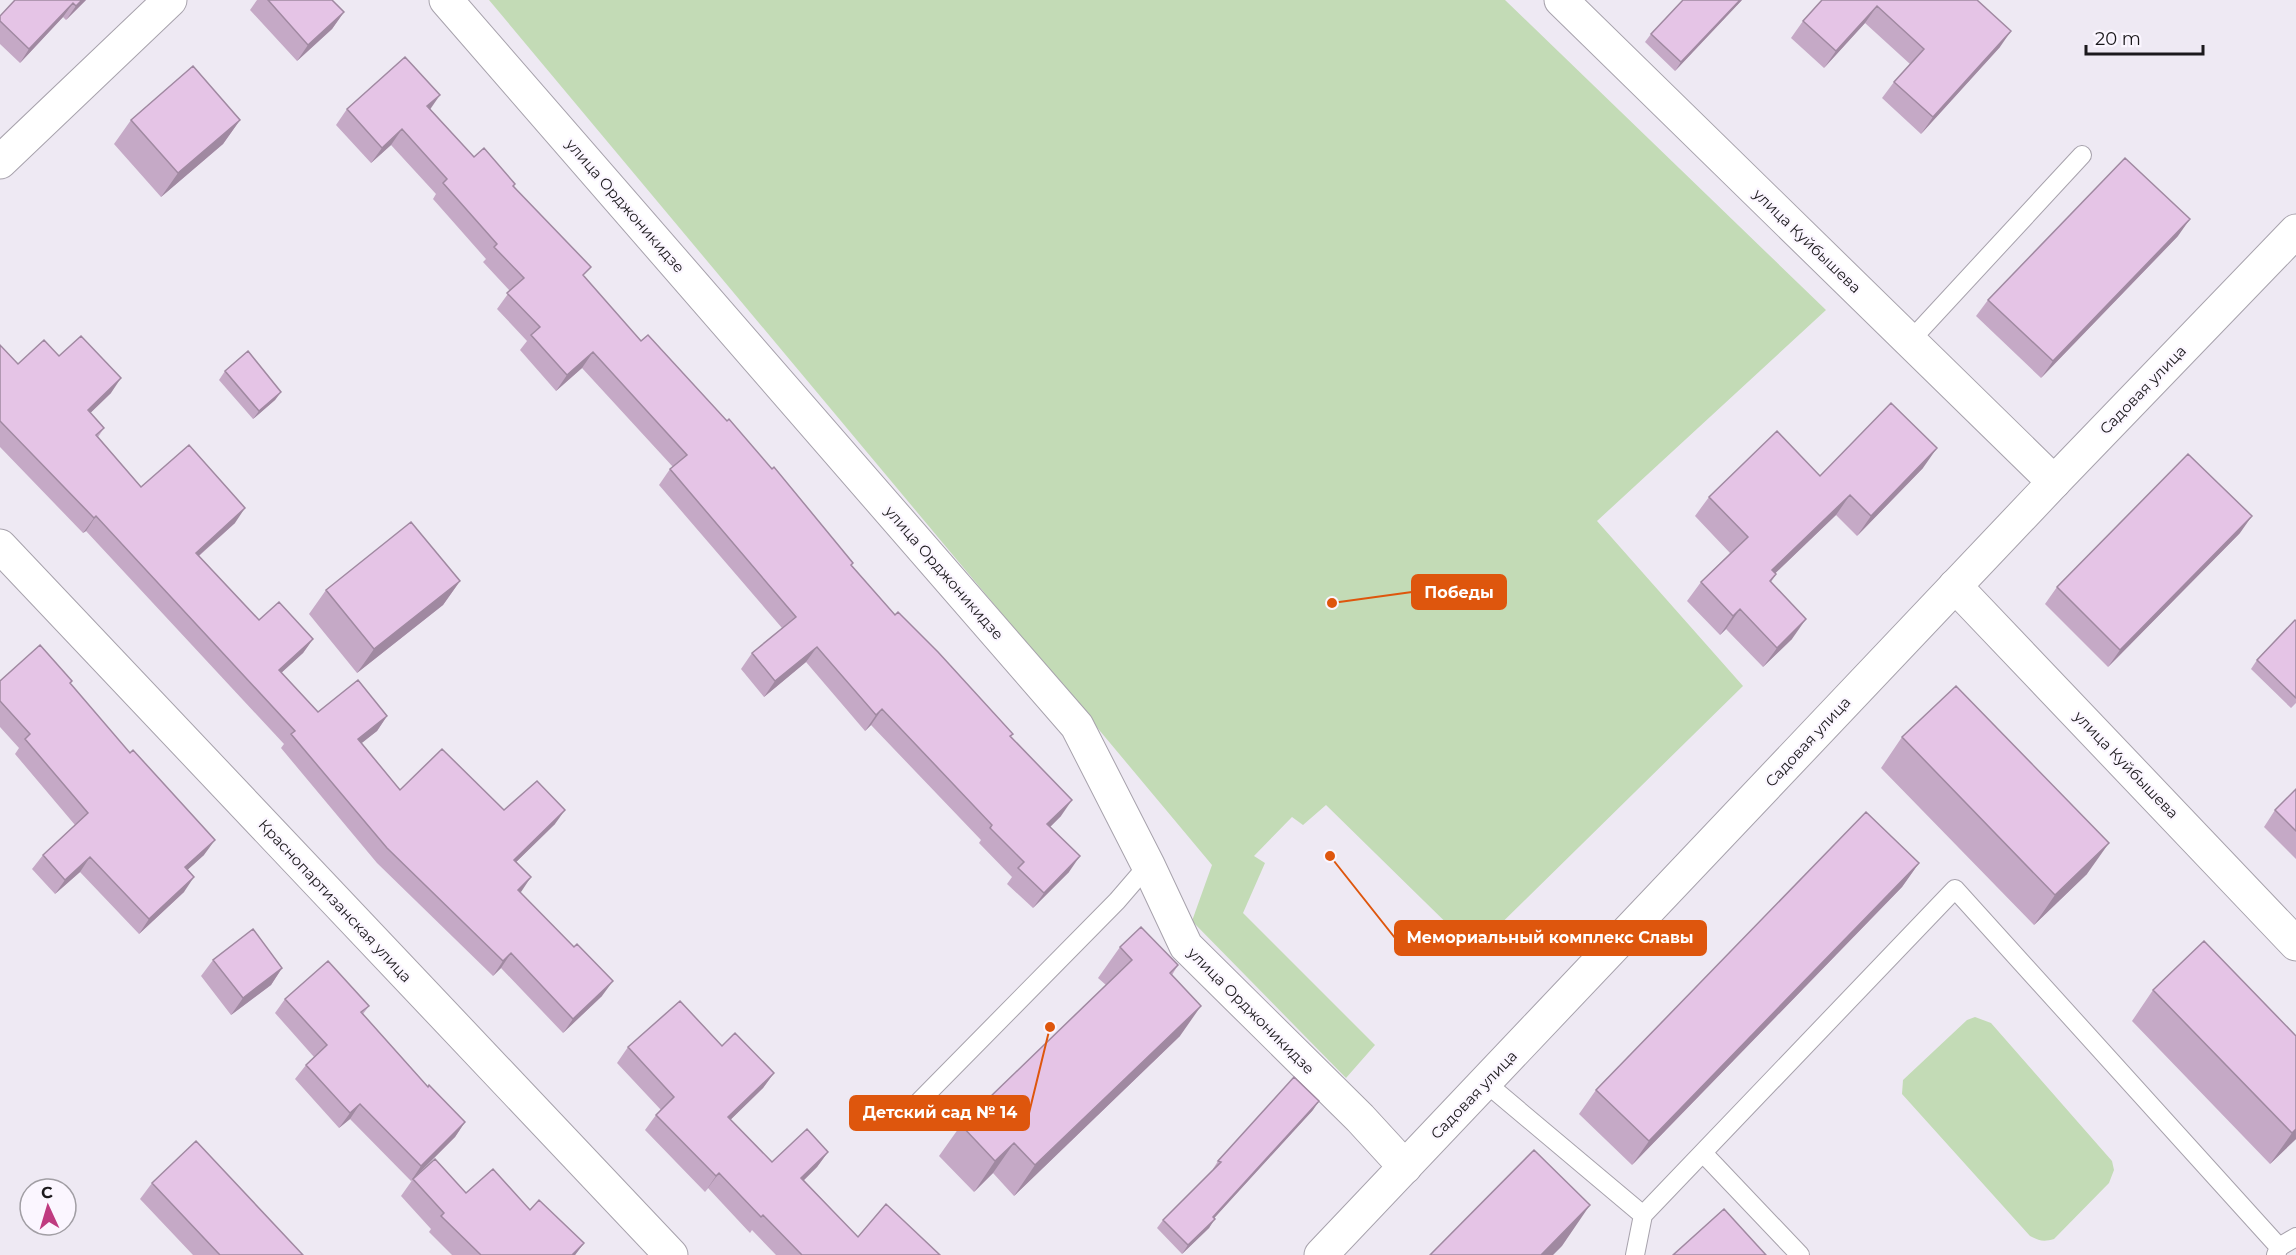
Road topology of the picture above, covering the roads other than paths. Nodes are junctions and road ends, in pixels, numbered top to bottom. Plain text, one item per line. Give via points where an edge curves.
1 (170, 0) edge
2 (446, 0) edge
3 (1561, 0) edge
4 (2082, 155) dead end
5 (0, 162) edge
6 (2296, 231) edge
7 (1910, 341) junction
8 (2054, 482) junction
9 (0, 546) edge
10 (1955, 586) junction
11 (1148, 865) junction
12 (2296, 944) edge
13 (1486, 1083) junction
14 (906, 1114) dead end
15 (1703, 1153) junction
16 (1405, 1167) junction
17 (1643, 1215) junction
18 (2296, 1237) edge
19 (2277, 1251) edge
20 (671, 1255) edge
21 (1321, 1255) edge
22 (1635, 1255) edge
23 (1800, 1255) edge

1 - 5 street
2 - 11 street, улица Орджоникидзе via 1077,726
3 - 7 street, улица Куйбышева
4 - 7 lane
6 - 8 street, Садовая улица
7 - 8 street, улица Куйбышева
8 - 10 street, Садовая улица
9 - 20 street, Краснопартизанская улица
10 - 12 street, улица Куйбышева
10 - 13 street, Садовая улица
11 - 14 lane
11 - 16 street, улица Орджоникидзе via 1186,946
13 - 16 street, Садовая улица
13 - 17 lane
15 - 17 lane
15 - 19 lane via 1955,889
15 - 23 lane
16 - 21 street, Садовая улица
17 - 22 lane
18 - 19 lane

